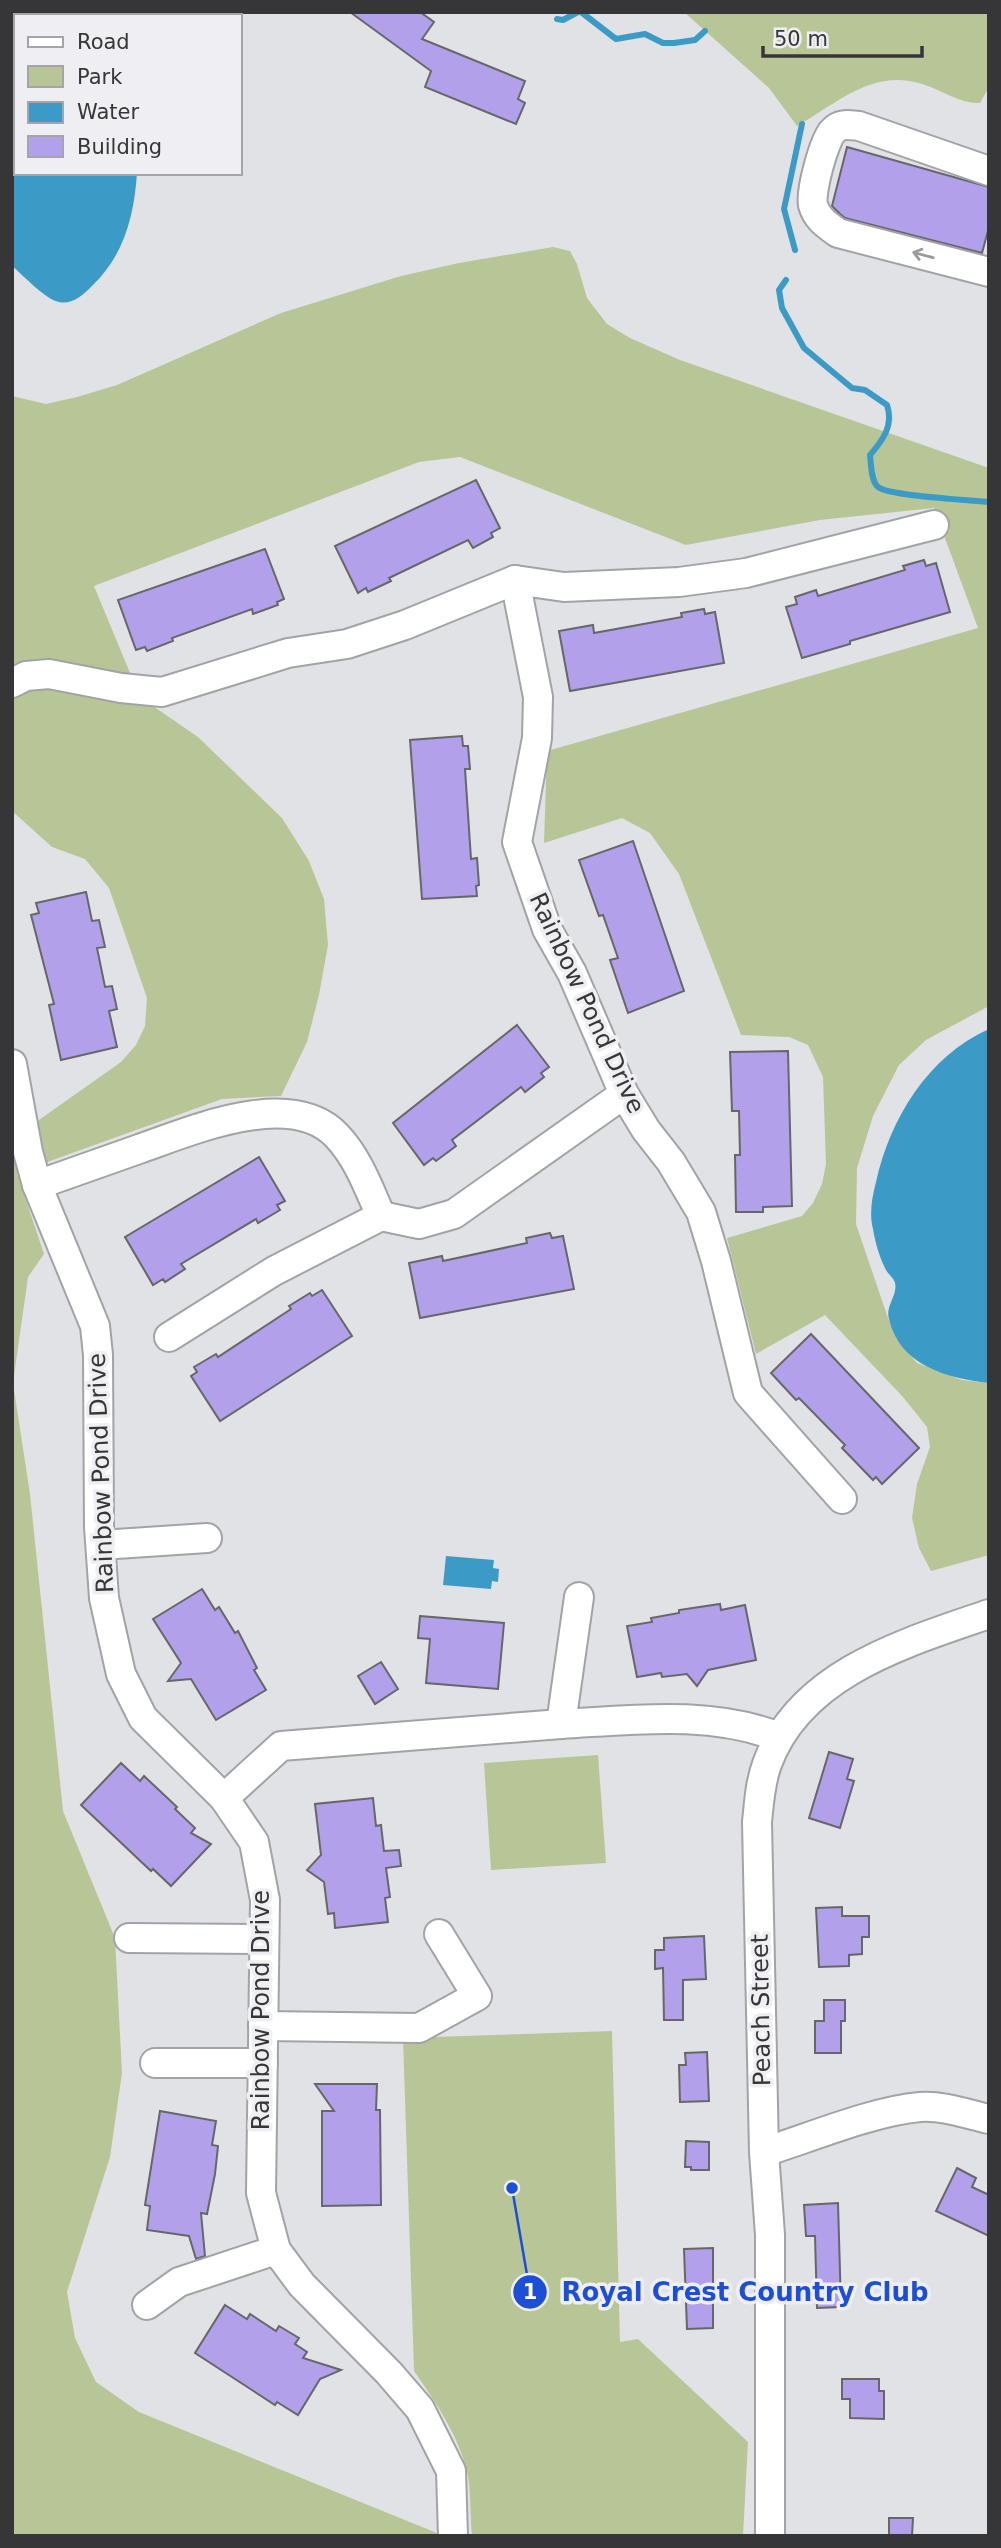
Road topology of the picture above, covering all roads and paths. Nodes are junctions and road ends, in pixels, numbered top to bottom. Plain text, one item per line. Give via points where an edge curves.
1 (989, 171) edge
2 (989, 272) edge
3 (934, 525) dead end
4 (515, 580) junction
5 (12, 684) edge
6 (12, 1064) edge
7 (624, 1094) junction
8 (37, 1185) junction
9 (381, 1216) junction
10 (169, 1337) dead end
11 (842, 1499) dead end
12 (207, 1538) dead end
13 (101, 1545) junction
14 (579, 1597) dead end
15 (989, 1614) edge
16 (561, 1724) junction
17 (779, 1737) junction
18 (224, 1798) junction
19 (439, 1934) dead end
20 (129, 1938) dead end
21 (264, 1940) junction
22 (263, 2026) junction
23 (155, 2063) dead end
24 (263, 2063) junction
25 (989, 2119) edge
26 (764, 2152) junction
27 (276, 2250) junction
28 (146, 2305) dead end
29 (453, 2536) edge
30 (770, 2536) edge

2 -> 1 street via 838,233 821,222 813,204 828,138 844,125 859,126
3 - 4 street via 746,573 678,582 564,587
4 - 5 street via 347,644 288,653 162,692 49,674 26,676
4 - 7 street, Rainbow Pond Drive via 538,697 537,738 517,842 547,929 572,973
6 - 8 street, Rainbow Pond Drive
7 - 9 street via 454,1214 419,1224
7 - 11 street, Rainbow Pond Drive via 701,1212 748,1394
8 - 9 street via 225,1120 299,1115 337,1136 360,1170
8 - 13 street, Rainbow Pond Drive via 95,1326
9 - 10 street via 274,1271
12 - 13 street
13 - 18 street, Rainbow Pond Drive via 104,1598 121,1674 143,1718
14 - 16 street
15 - 17 street, Peach Street via 887,1651 848,1671 792,1716
16 - 17 street via 675,1719 754,1727
16 - 18 street via 281,1746
17 - 26 street, Peach Street via 761,1784 757,1822
18 - 21 street, Rainbow Pond Drive via 254,1842 265,1900
19 - 22 street via 477,1996 447,2014 419,2028
20 - 21 street
21 - 22 street, Rainbow Pond Drive
22 - 24 street, Rainbow Pond Drive
23 - 24 street
24 - 27 street, Rainbow Pond Drive via 261,2193
25 - 26 street via 920,2107 875,2116
26 - 30 street, Peach Street via 770,2235
27 - 28 street via 179,2282
27 - 29 street, Rainbow Pond Drive via 302,2286 420,2409 451,2470

